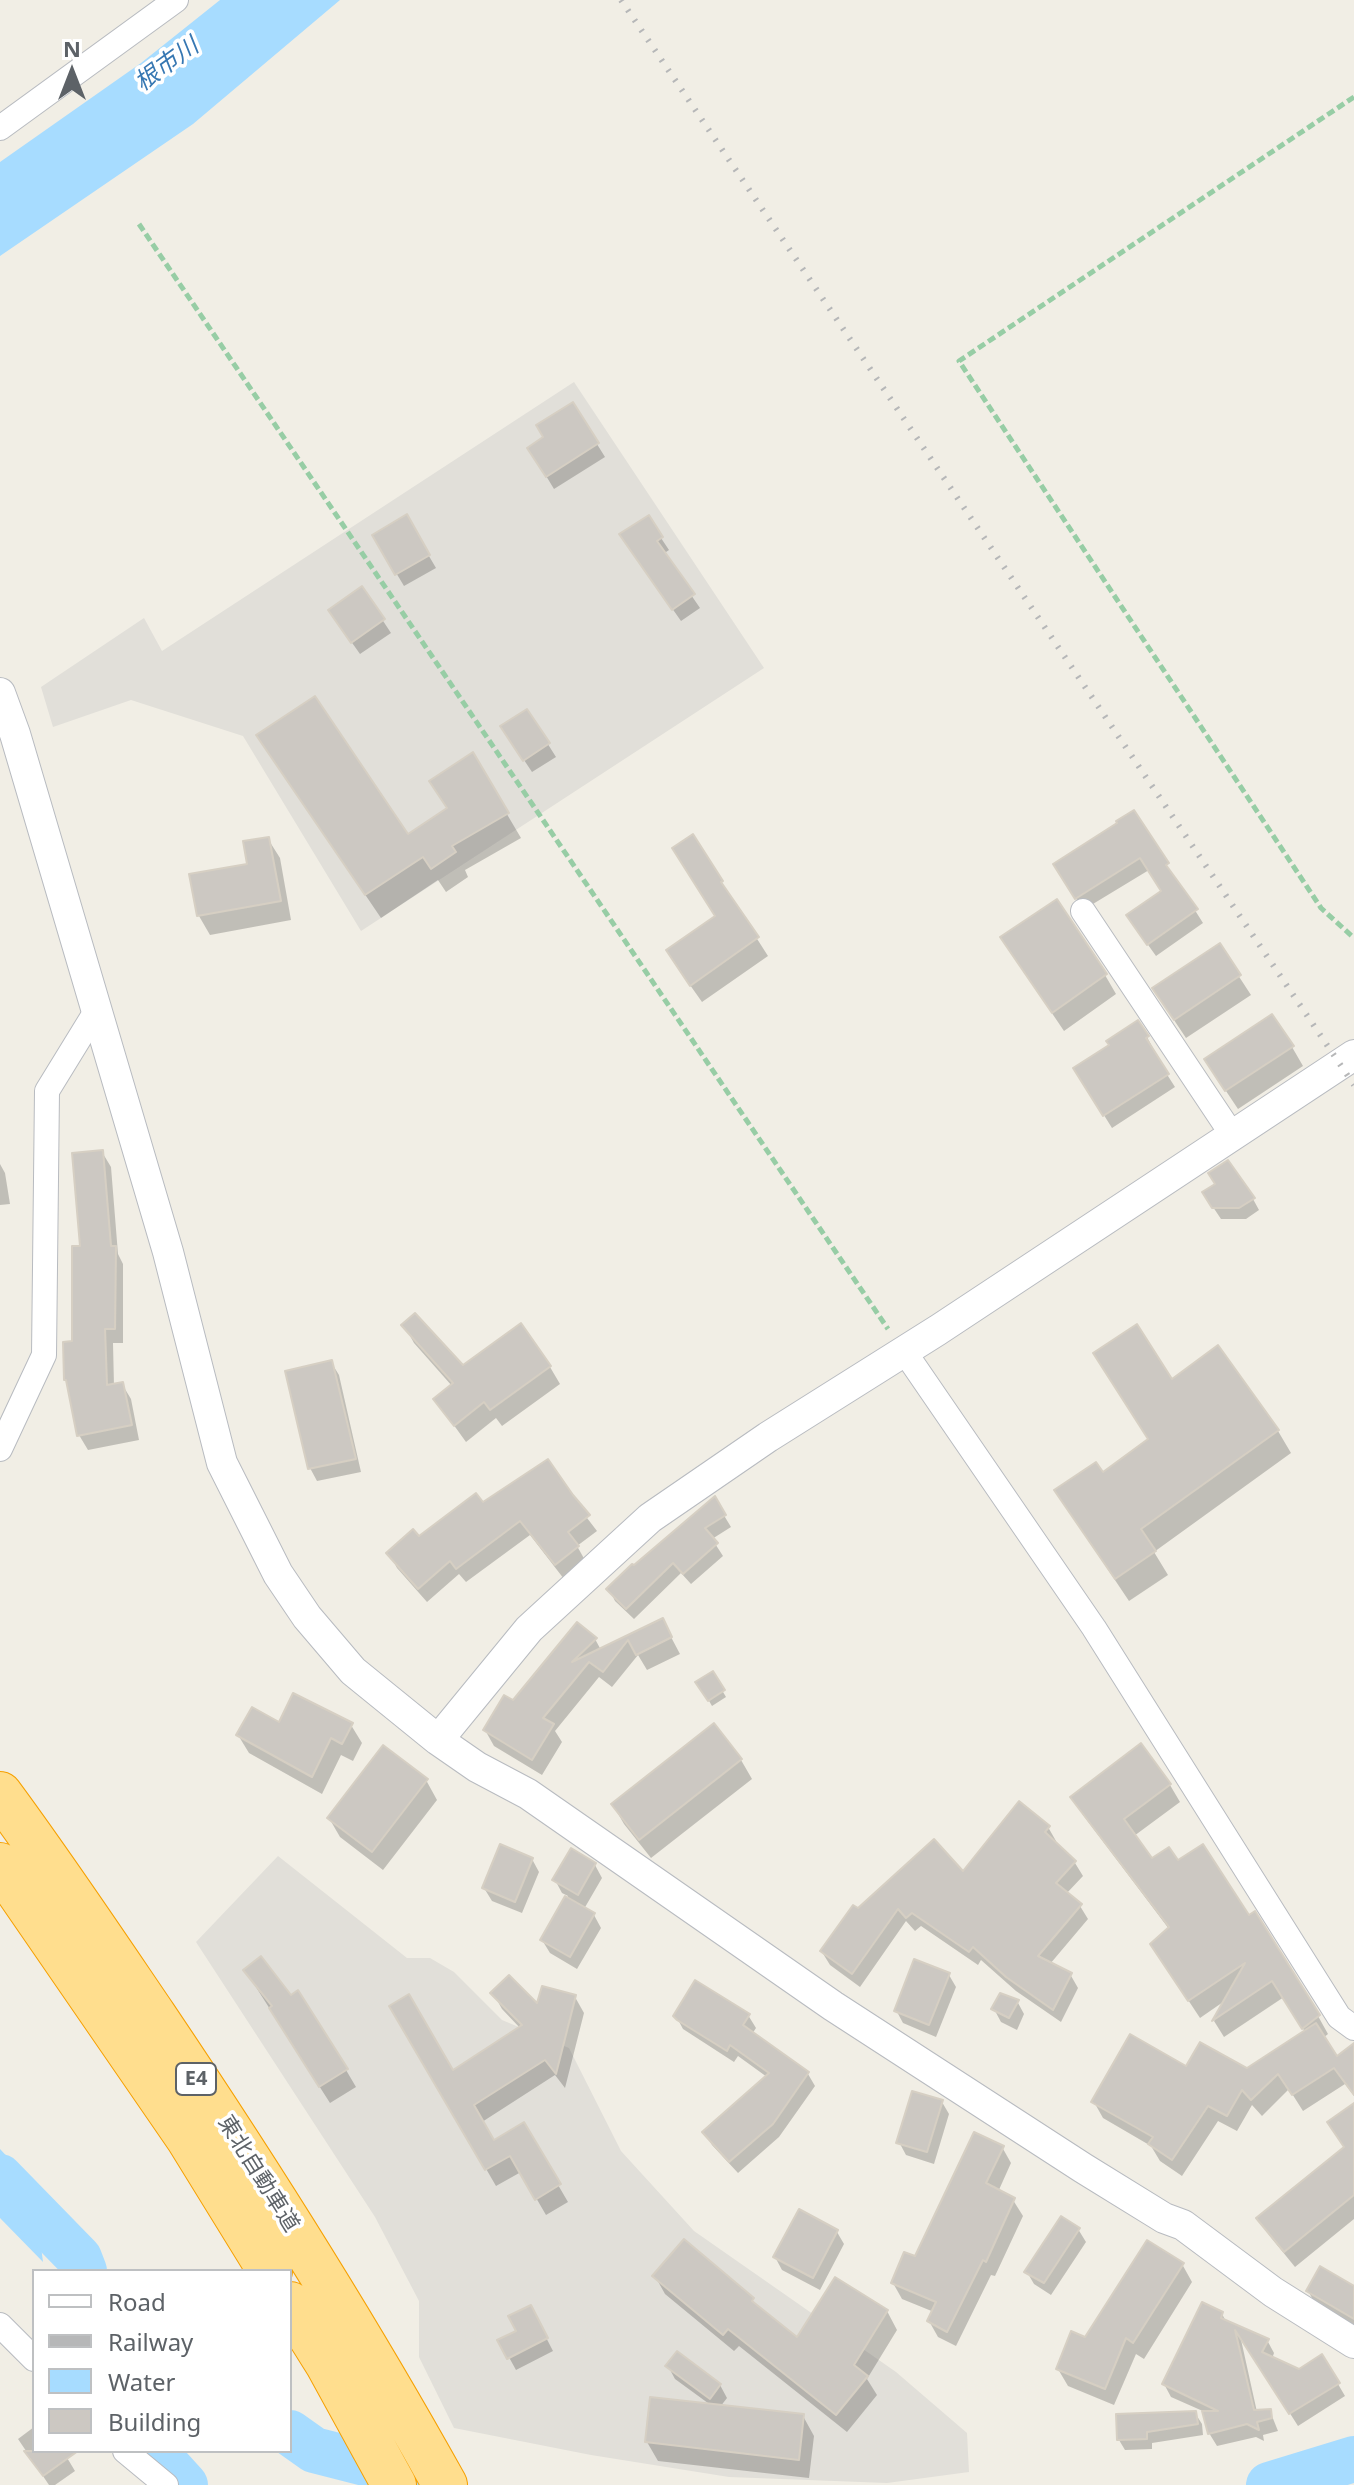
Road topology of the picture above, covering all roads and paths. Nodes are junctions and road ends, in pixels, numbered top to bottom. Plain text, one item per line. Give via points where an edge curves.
1 (176, 0) edge
2 (1354, 97) edge
3 (0, 128) edge
4 (139, 224) dead end
5 (0, 693) edge
6 (1083, 911) dead end
7 (1354, 938) edge
8 (98, 1008) junction
9 (1354, 1055) edge
10 (1233, 1136) junction
11 (904, 1351) junction
12 (0, 1449) edge
13 (438, 1740) junction
14 (0, 1794) edge
15 (0, 1865) edge
16 (1354, 2028) edge
17 (269, 2269) edge
18 (292, 2307) edge
19 (0, 2325) edge
20 (1354, 2343) edge
21 (32, 2357) edge
22 (127, 2453) edge
23 (166, 2485) edge
24 (394, 2485) edge
25 (445, 2485) edge

1 - 3 street
2 - 7 path via 959,361 1321,908
4 - 11 path
5 - 8 street
6 - 10 street
8 - 12 street via 47,1091 44,1355
8 - 13 street via 222,1463 278,1574 307,1617 353,1671
9 - 10 street
10 - 11 street
11 - 13 street via 650,1518 529,1629
11 - 16 street via 1094,1628 1339,2017
13 - 20 street via 528,1794 833,2006 1083,2168 1183,2225 1273,2292
14 - 25 highway, 東北自動車道 / E4 via 218,2110 382,2371
15 - 17 highway, 東北自動車道 / E4 via 188,2138
18 - 24 highway
19 - 21 street
22 - 23 street

